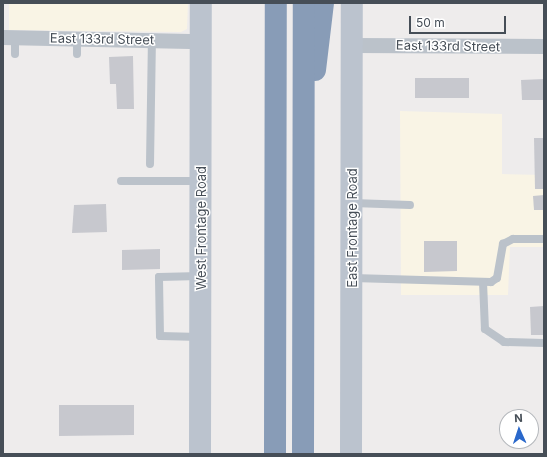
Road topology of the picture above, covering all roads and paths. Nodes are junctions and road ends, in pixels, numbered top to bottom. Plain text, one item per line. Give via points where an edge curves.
1 (201, 3) edge
2 (268, 3) edge
3 (276, 3) edge
4 (304, 3) edge
5 (323, 3) edge
6 (352, 3) edge
7 (9, 37) edge
8 (77, 38) junction
9 (152, 40) junction
10 (201, 41) junction
11 (353, 45) junction
12 (544, 46) edge
13 (15, 54) dead end
14 (77, 54) dead end
15 (276, 68) junction
16 (303, 109) junction
17 (150, 164) dead end
18 (122, 181) dead end
19 (201, 181) junction
20 (352, 203) junction
21 (410, 205) dead end
22 (544, 239) edge
23 (201, 276) junction
24 (352, 278) junction
25 (483, 282) junction
26 (200, 337) junction
27 (544, 343) edge
28 (200, 454) edge
29 (275, 454) edge
30 (302, 454) edge
31 (351, 454) edge

1 - 10 street, West Frontage Road
2 - 15 highway
3 - 15 highway
4 - 16 highway
5 - 16 highway via 316,64
6 - 11 street, East Frontage Road
7 - 8 street, East 133rd Street
7 - 13 lane
8 - 9 street, East 133rd Street
8 - 14 lane
9 - 10 street, East 133rd Street
9 - 17 lane
10 - 19 street, West Frontage Road
11 - 12 street, East 133rd Street
11 - 20 street, East Frontage Road
15 - 29 highway
16 - 30 highway
18 - 19 lane
19 - 23 street, West Frontage Road
20 - 21 lane
20 - 24 street, East Frontage Road
22 - 25 lane via 513,239 503,244 497,278
23 - 26 street, West Frontage Road
23 - 26 lane via 159,277 160,336
24 - 25 lane
24 - 31 street, East Frontage Road
25 - 27 lane via 485,329 504,342
26 - 28 street, West Frontage Road

